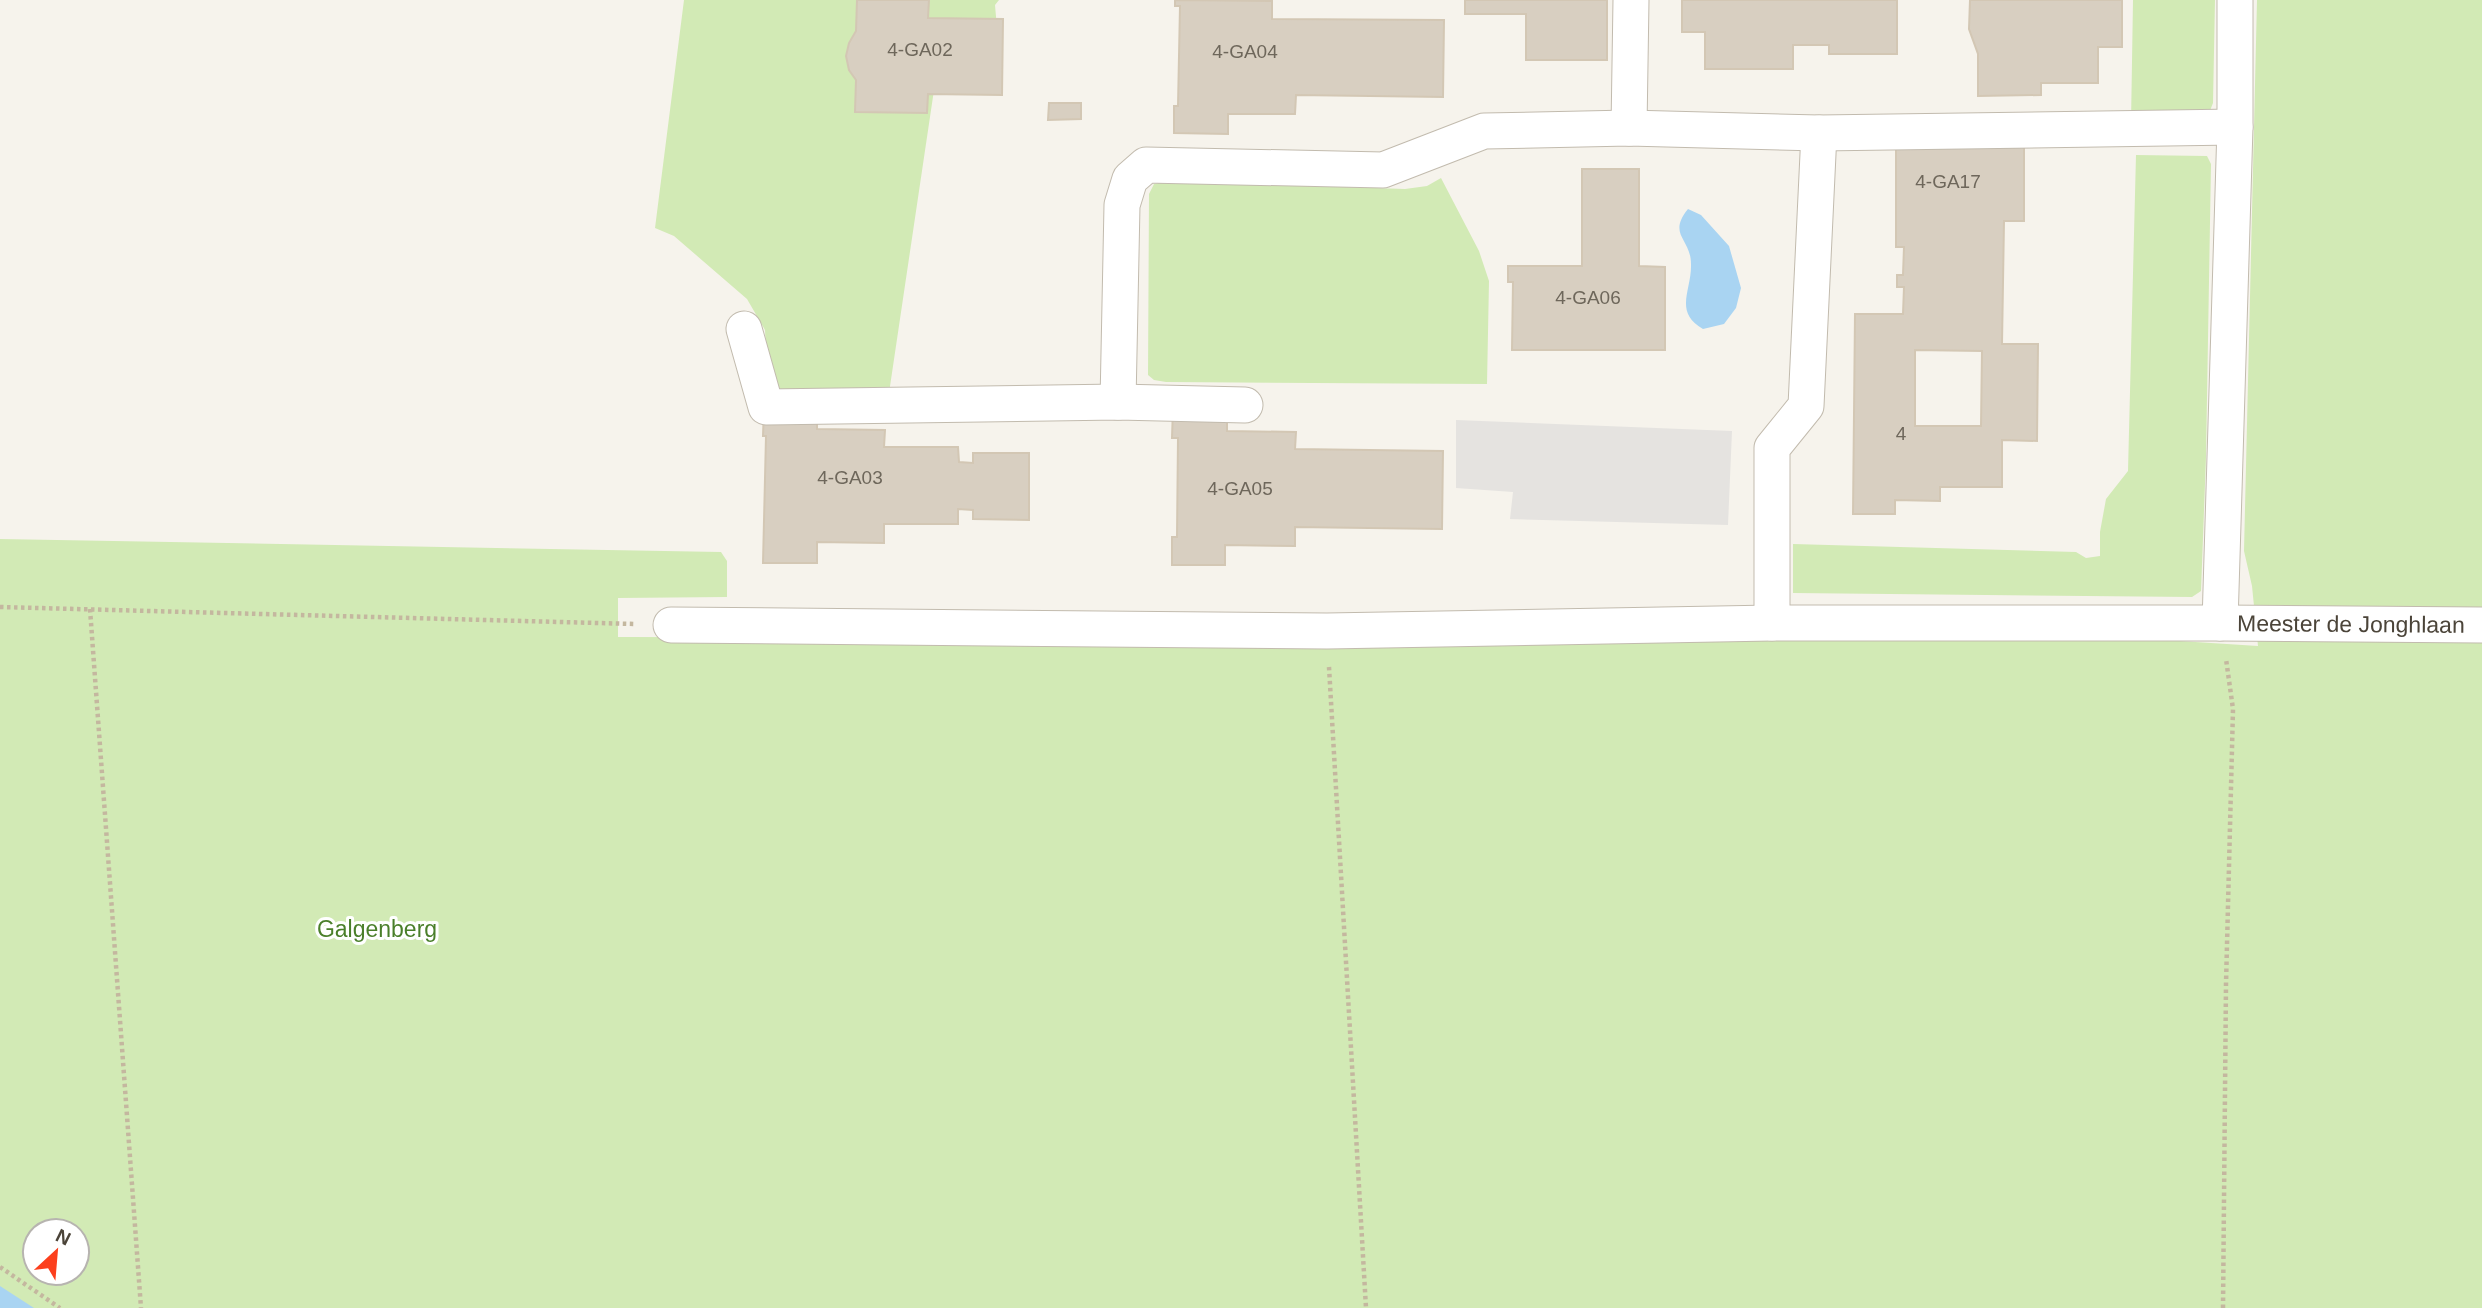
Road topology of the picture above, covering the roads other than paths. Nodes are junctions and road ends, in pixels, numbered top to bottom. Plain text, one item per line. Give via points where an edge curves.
1 (1630, 0) edge
2 (2235, 0) edge
3 (2235, 127) junction
4 (1629, 128) junction
5 (1819, 133) junction
6 (744, 330) dead end
7 (1118, 402) junction
8 (1245, 405) dead end
9 (1772, 623) junction
10 (2220, 623) junction
11 (671, 625) road end
12 (2482, 625) edge

1 - 4 street
2 - 3 street
3 - 5 street
3 - 10 street
4 - 5 street
4 - 7 street via 1484,131 1383,170 1146,165 1130,179 1122,205
5 - 9 street via 1806,406 1772,448
6 - 7 street via 766,407
7 - 8 street
9 - 10 street, Meester de Jonghlaan
9 - 11 street, Meester de Jonghlaan via 1327,631
10 - 12 street, Meester de Jonghlaan

